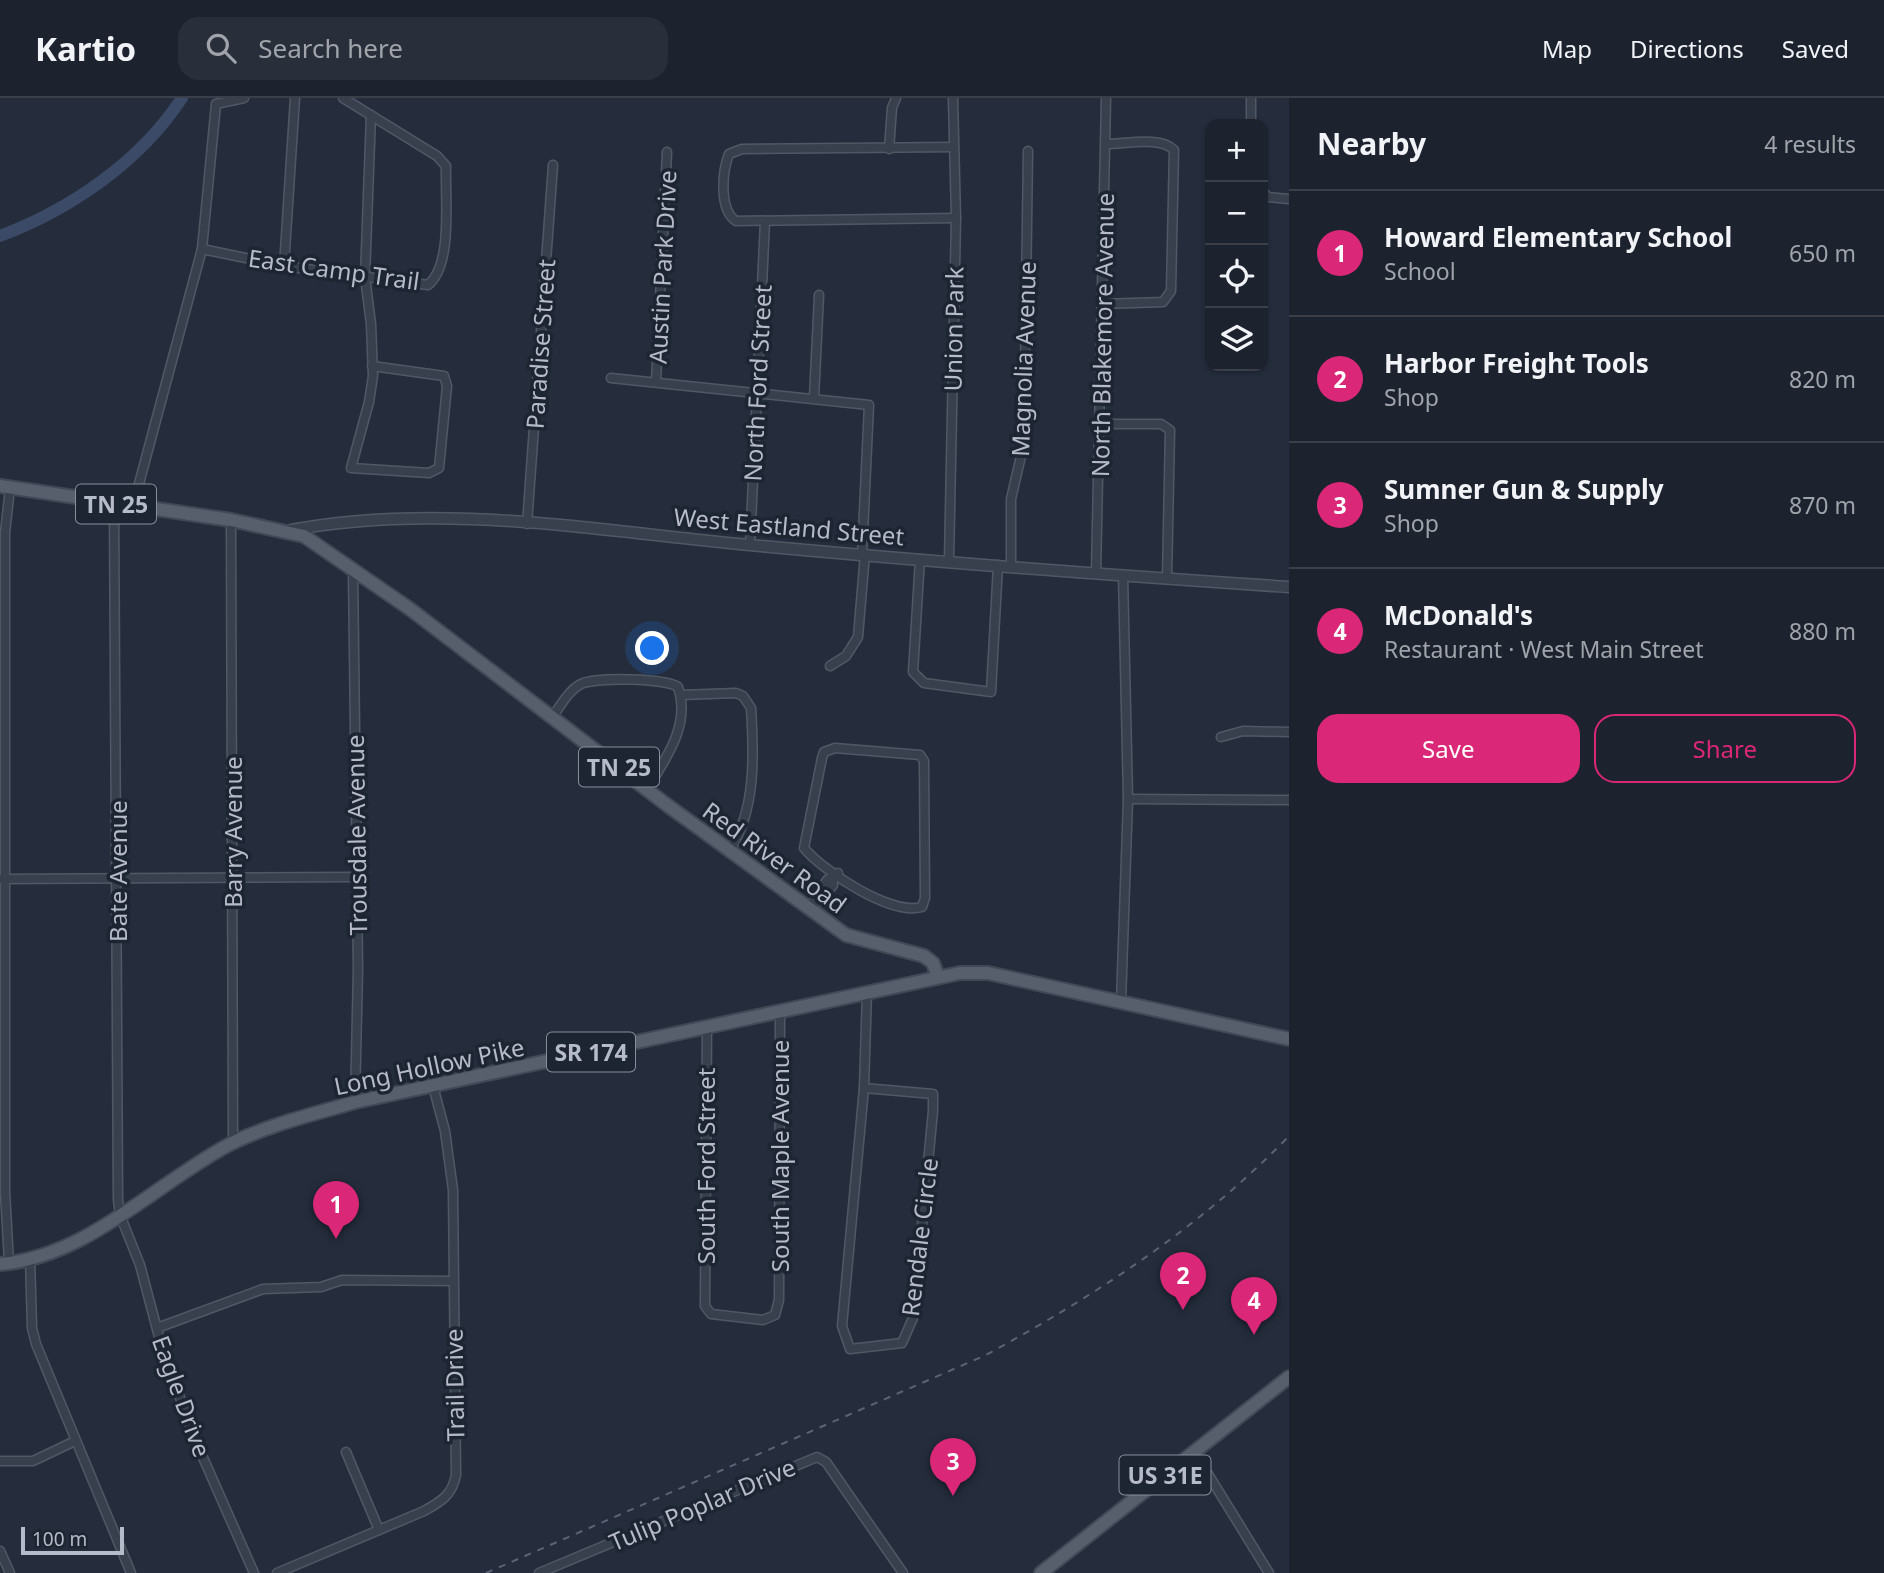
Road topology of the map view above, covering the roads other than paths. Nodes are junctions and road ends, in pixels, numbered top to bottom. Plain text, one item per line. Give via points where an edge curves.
1 (244, 98) edge
2 (295, 98) edge
3 (343, 98) edge
4 (896, 98) edge
5 (953, 98) edge
6 (1106, 98) edge
7 (1251, 98) edge
8 (371, 115) junction
9 (1251, 119) edge
10 (1106, 144) junction
11 (954, 147) junction
12 (889, 149) junction
13 (1028, 151) dead end
14 (667, 152) dead end
15 (553, 165) dead end
16 (1268, 197) edge
17 (1289, 199) edge
18 (956, 218) junction
19 (765, 221) junction
20 (202, 248) junction
21 (284, 266) junction
22 (365, 277) junction
23 (819, 295) dead end
24 (1103, 304) junction
25 (372, 366) junction
26 (611, 378) dead end
27 (656, 382) junction
28 (757, 392) junction
29 (814, 398) junction
30 (1101, 424) junction
31 (5, 487) edge
32 (114, 504) junction
33 (133, 506) junction
34 (232, 520) junction
35 (527, 524) junction
36 (286, 531) junction
37 (304, 536) joint
38 (750, 545) junction
39 (864, 554) junction
40 (920, 559) junction
41 (949, 560) junction
42 (998, 565) junction
43 (1011, 566) junction
44 (353, 568) junction
45 (1096, 573) junction
46 (1123, 575) junction
47 (1167, 579) junction
48 (1289, 587) edge
49 (830, 666) dead end
50 (681, 695) junction
51 (553, 716) junction
52 (1289, 732) edge
53 (1221, 737) dead end
54 (647, 789) junction
55 (1128, 799) junction
56 (1289, 800) edge
57 (730, 850) junction
58 (835, 876) junction
59 (356, 877) junction
60 (3, 879) edge
61 (118, 879) junction
62 (232, 880) junction
63 (812, 905) junction
64 (938, 977) junction
65 (867, 992) junction
66 (1121, 1002) junction
67 (780, 1012) junction
68 (707, 1026) junction
69 (1289, 1039) edge
70 (433, 1086) junction
71 (864, 1088) junction
72 (355, 1102) junction
73 (233, 1143) junction
74 (120, 1215) junction
75 (30, 1258) junction
76 (4, 1264) edge
77 (453, 1281) junction
78 (705, 1306) joint
79 (157, 1328) junction
80 (1289, 1377) edge
81 (75, 1441) junction
82 (346, 1452) dead end
83 (1195, 1452) junction
84 (0, 1461) edge
85 (379, 1530) junction
86 (0, 1550) edge
87 (10, 1573) edge
88 (131, 1573) edge
89 (254, 1573) edge
90 (277, 1573) edge
91 (539, 1573) edge
92 (903, 1573) edge
93 (1041, 1573) edge
94 (1269, 1573) edge

1 - 20 street via 216,104
2 - 21 street
3 - 8 street, East Camp Trail
4 - 12 street
5 - 11 street, Union Park
6 - 10 street, North Blakemore Avenue
7 - 9 street
8 - 22 street
8 - 22 street, East Camp Trail via 446,166 444,262 438,277 428,285
10 - 24 street, North Blakemore Avenue
10 - 24 street via 1159,143 1174,150 1171,291 1163,302
11 - 12 street
11 - 18 street, Union Park
12 - 19 street via 734,150 727,159 726,208 736,221
13 - 43 street, Magnolia Avenue via 1024,443 1012,499
14 - 27 street, Austin Park Drive
15 - 35 street, Paradise Street
16 - 17 street
18 - 19 street
18 - 41 street, Union Park
19 - 28 street, North Ford Street
20 - 21 street, East Camp Trail
20 - 33 street
21 - 22 street, East Camp Trail
22 - 25 street
23 - 29 street
24 - 30 street, North Blakemore Avenue
25 - 25 street via 369,402 351,468 429,473 439,468 447,386 444,376
26 - 27 street
27 - 28 street
28 - 29 street
28 - 38 street, North Ford Street
29 - 39 street via 869,405
30 - 45 street, North Blakemore Avenue
30 - 47 street via 1161,424 1170,430
31 - 32 main road, TN 25
31 - 60 street
32 - 33 main road, TN 25
32 - 61 street, Bate Avenue
33 - 34 main road, TN 25
34 - 36 main road, West Eastland Street / TN 25
34 - 62 street, Barry Avenue
35 - 36 street, West Eastland Street via 450,519 317,525
35 - 38 street, West Eastland Street
36 - 37 main road, West Eastland Street / TN 25
37 - 44 main road, Red River Road / TN 25
38 - 39 street, West Eastland Street
39 - 40 street, West Eastland Street
39 - 49 street via 858,637 846,656
40 - 41 street, West Eastland Street
40 - 42 street via 913,671 924,683 991,692
41 - 42 street, West Eastland Street
42 - 43 street, West Eastland Street
43 - 45 street, West Eastland Street
44 - 51 main road, Red River Road / TN 25
44 - 59 street, Trousdale Avenue
45 - 46 street, West Eastland Street
46 - 47 street, West Eastland Street
46 - 55 street
47 - 48 street, West Eastland Street
50 - 51 street via 672,682 661,680 589,681 570,692
50 - 54 street via 675,744
50 - 57 street via 736,693 751,708 749,796 742,829
51 - 54 main road, Red River Road / TN 25
52 - 53 street via 1244,731
54 - 57 main road, Red River Road / TN 25
55 - 56 street
55 - 66 street
57 - 63 main road, Red River Road / TN 25
58 - 58 street via 804,848 824,752 835,748 920,755 924,761 924,904 916,909 886,904
58 - 63 street via 833,886
59 - 62 street
59 - 72 street, Trousdale Avenue
60 - 61 street
60 - 76 street
61 - 62 street
61 - 74 street, Bate Avenue
62 - 73 street, Barry Avenue
63 - 64 main road, Red River Road / TN 25 via 858,940 925,956
64 - 65 main road, Long Hollow Pike / SR 174
64 - 66 main road via 988,973
65 - 67 main road, Long Hollow Pike / SR 174
65 - 71 street, Rendale Circle
66 - 69 main road
67 - 68 main road, Long Hollow Pike / SR 174
67 - 78 street, South Maple Avenue via 779,1300 775,1315 763,1320 711,1314
68 - 70 main road, Long Hollow Pike / SR 174
68 - 78 street, South Ford Street
70 - 72 main road, Long Hollow Pike / SR 174
70 - 77 street, Trail Drive via 453,1189
71 - 71 street, Rendale Circle via 842,1326 850,1349 902,1343 913,1318 933,1111 933,1094
72 - 73 main road, Long Hollow Pike / SR 174
73 - 74 main road, Long Hollow Pike / SR 174
74 - 75 main road, Long Hollow Pike / SR 174
74 - 79 street, Eagle Drive
75 - 76 main road, Long Hollow Pike / SR 174
75 - 81 street via 36,1344
77 - 79 street via 342,1280 321,1287 263,1289
77 - 85 street, Trail Drive via 453,1489 444,1500
79 - 89 street, Eagle Drive via 193,1435
80 - 83 main road, US 31E
81 - 84 street via 33,1461
81 - 88 street
82 - 85 street
83 - 93 main road, US 31E
83 - 94 street
85 - 90 street, Trail Drive
86 - 87 street
91 - 92 street, Tulip Poplar Drive via 817,1457 826,1462

